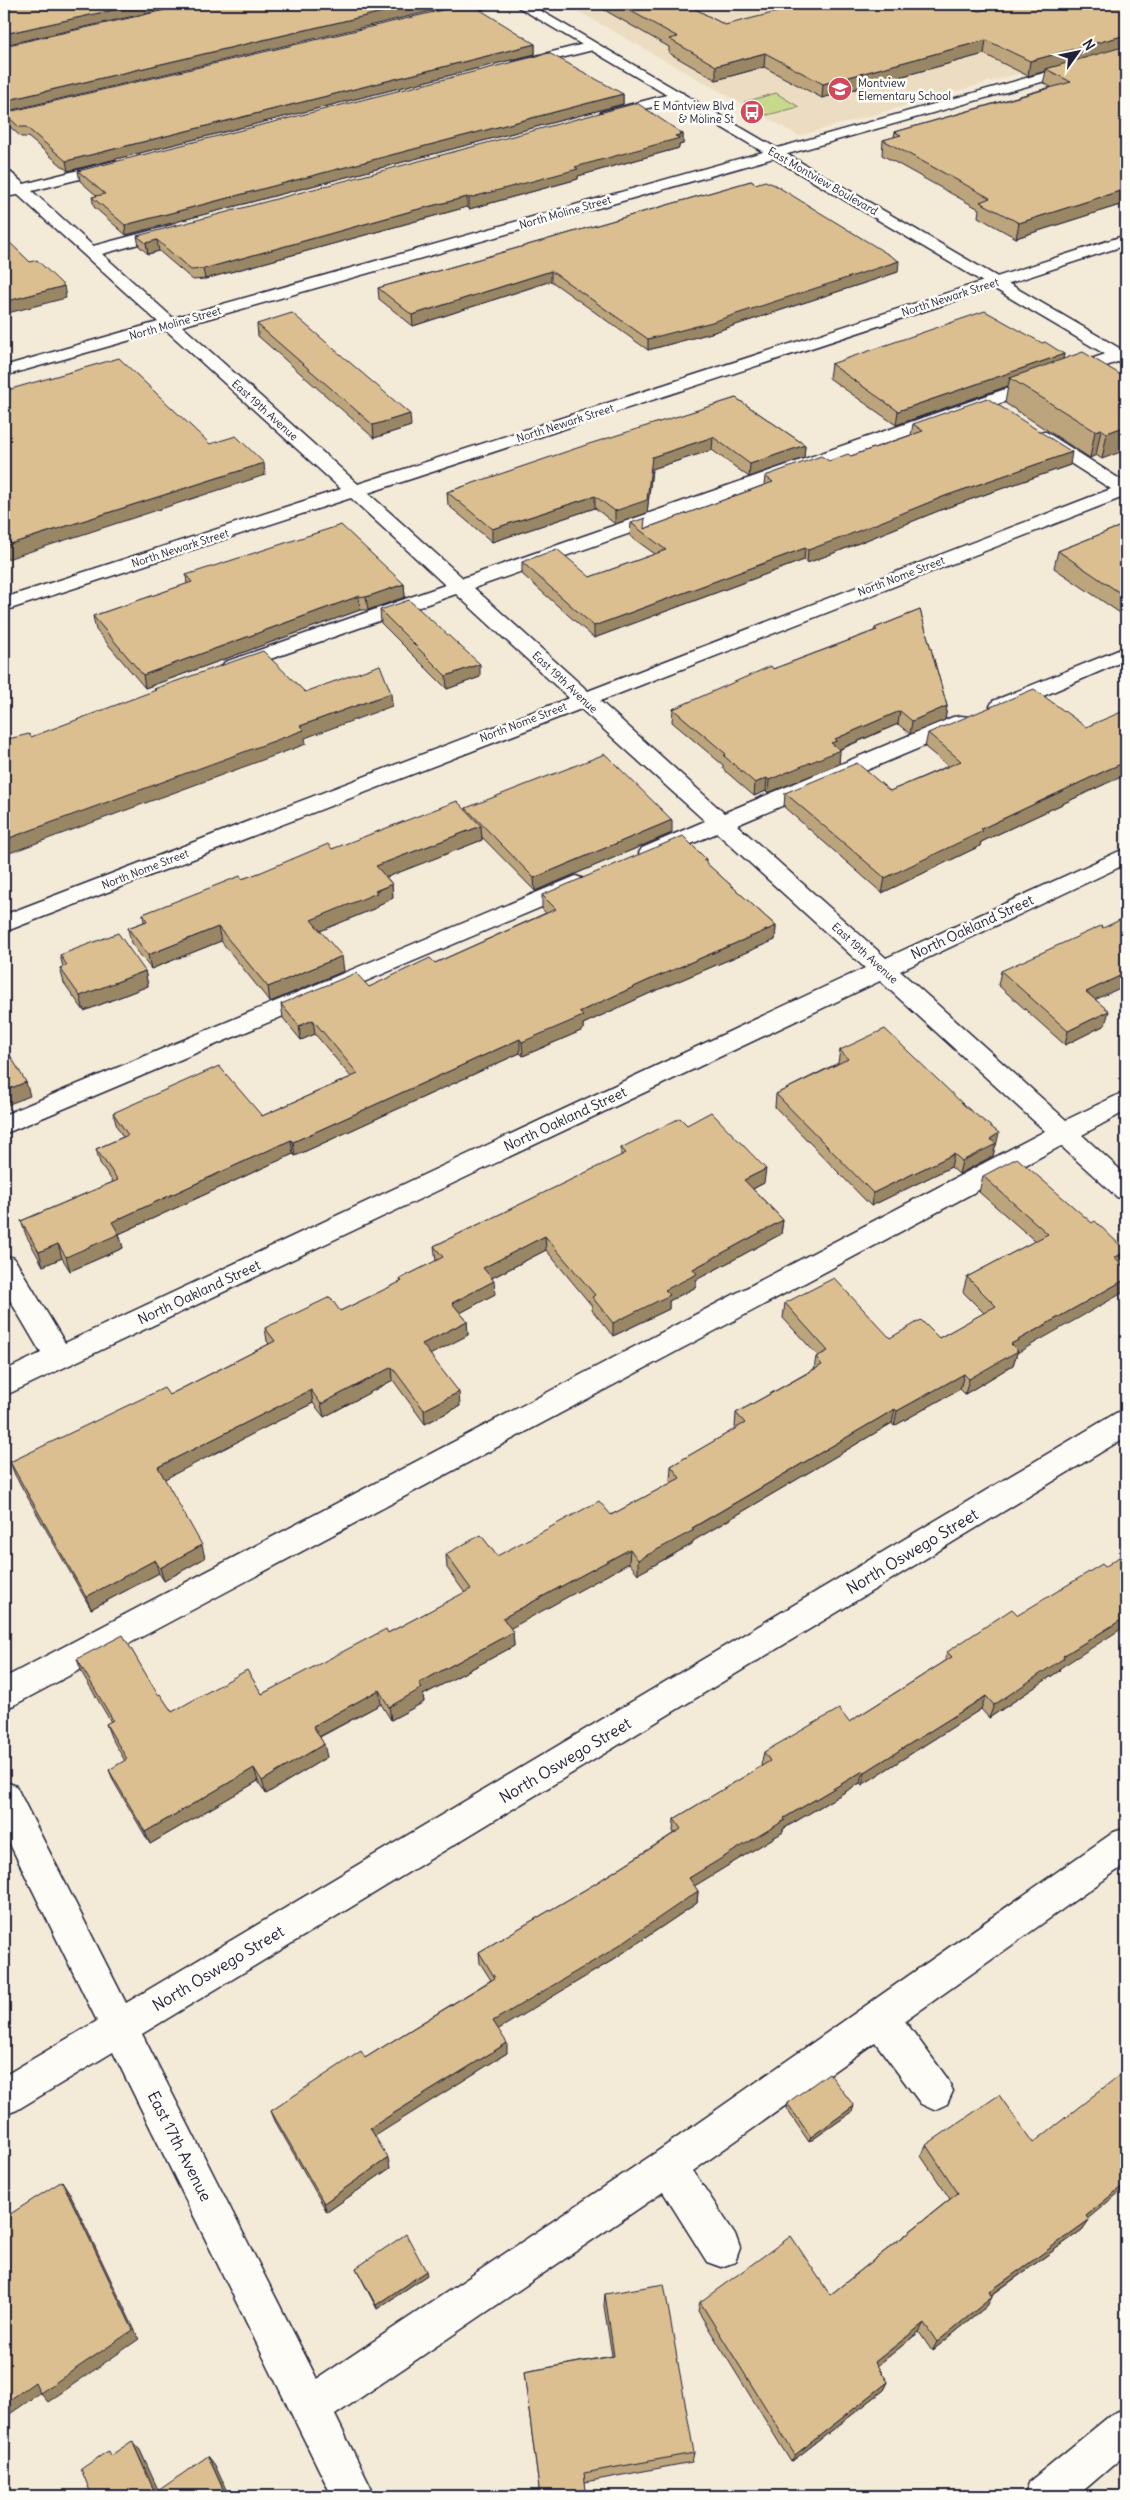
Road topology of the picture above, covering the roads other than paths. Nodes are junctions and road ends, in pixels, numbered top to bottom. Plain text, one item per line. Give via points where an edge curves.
1 (484, 4) edge
2 (520, 4) edge
3 (425, 18) edge
4 (592, 46) junction
5 (1126, 54) edge
6 (505, 68) edge
7 (678, 96) junction
8 (591, 119) edge
9 (777, 154) junction
10 (127, 162) edge
11 (4, 174) edge
12 (12, 191) edge
13 (186, 226) edge
14 (1126, 240) edge
15 (1105, 247) junction
16 (90, 252) junction
17 (1126, 258) edge
18 (997, 282) junction
19 (170, 324) junction
20 (1123, 357) edge
21 (4, 371) edge
22 (1028, 428) edge
23 (355, 491) junction
24 (1122, 495) edge
25 (461, 586) junction
26 (4, 605) edge
27 (1126, 653) edge
28 (218, 671) edge
29 (583, 698) junction
30 (721, 823) junction
31 (1126, 855) edge
32 (629, 862) edge
33 (592, 877) edge
34 (4, 924) edge
35 (883, 969) junction
36 (1126, 1100) edge
37 (4, 1125) edge
38 (1064, 1133) junction
39 (1126, 1190) edge
40 (4, 1266) edge
41 (59, 1358) junction
42 (4, 1384) edge
43 (1126, 1422) edge
44 (4, 1694) edge
45 (4, 1797) edge
46 (1126, 1844) edge
47 (879, 2017) junction
48 (120, 2027) junction
49 (934, 2091) dead end
50 (4, 2097) edge
51 (668, 2166) junction
52 (721, 2248) dead end
53 (310, 2407) junction
54 (1126, 2428) edge
55 (354, 2496) edge
56 (1045, 2496) edge

1 - 3 street
2 - 4 street, East Montview Boulevard
4 - 6 street
4 - 7 street, East Montview Boulevard
5 - 9 street, North Moline Street
7 - 8 street
7 - 9 street, East Montview Boulevard
9 - 18 street, East Montview Boulevard
9 - 19 street, North Moline Street
10 - 12 street
11 - 12 street, East 19th Avenue
12 - 16 street, East 19th Avenue
13 - 16 street
14 - 15 street, North Newark Street
15 - 17 street
15 - 18 street, North Newark Street
16 - 19 street, East 19th Avenue
18 - 20 street, East Montview Boulevard
18 - 23 street, North Newark Street
19 - 21 street, North Moline Street
19 - 23 street, East 19th Avenue
20 - 25 street via 995,407
22 - 24 street
23 - 25 street, East 19th Avenue
23 - 26 street, North Newark Street
24 - 29 street, North Nome Street
25 - 28 street
25 - 29 street, East 19th Avenue
27 - 30 street
29 - 30 street, East 19th Avenue
29 - 34 street, North Nome Street
30 - 32 street
30 - 35 street, East 19th Avenue
31 - 35 street, North Oakland Street
33 - 37 street
35 - 38 street, East 19th Avenue
35 - 41 street, North Oakland Street
36 - 38 street
38 - 39 street, East 19th Avenue
38 - 44 street
40 - 41 street
41 - 42 street, North Oakland Street
43 - 48 street, North Oswego Street
45 - 48 street, East 17th Avenue
46 - 47 street
47 - 49 street
47 - 51 street
48 - 50 street, North Oswego Street
48 - 53 street, East 17th Avenue
51 - 52 street
51 - 53 street
53 - 55 street, East 17th Avenue
54 - 56 street

